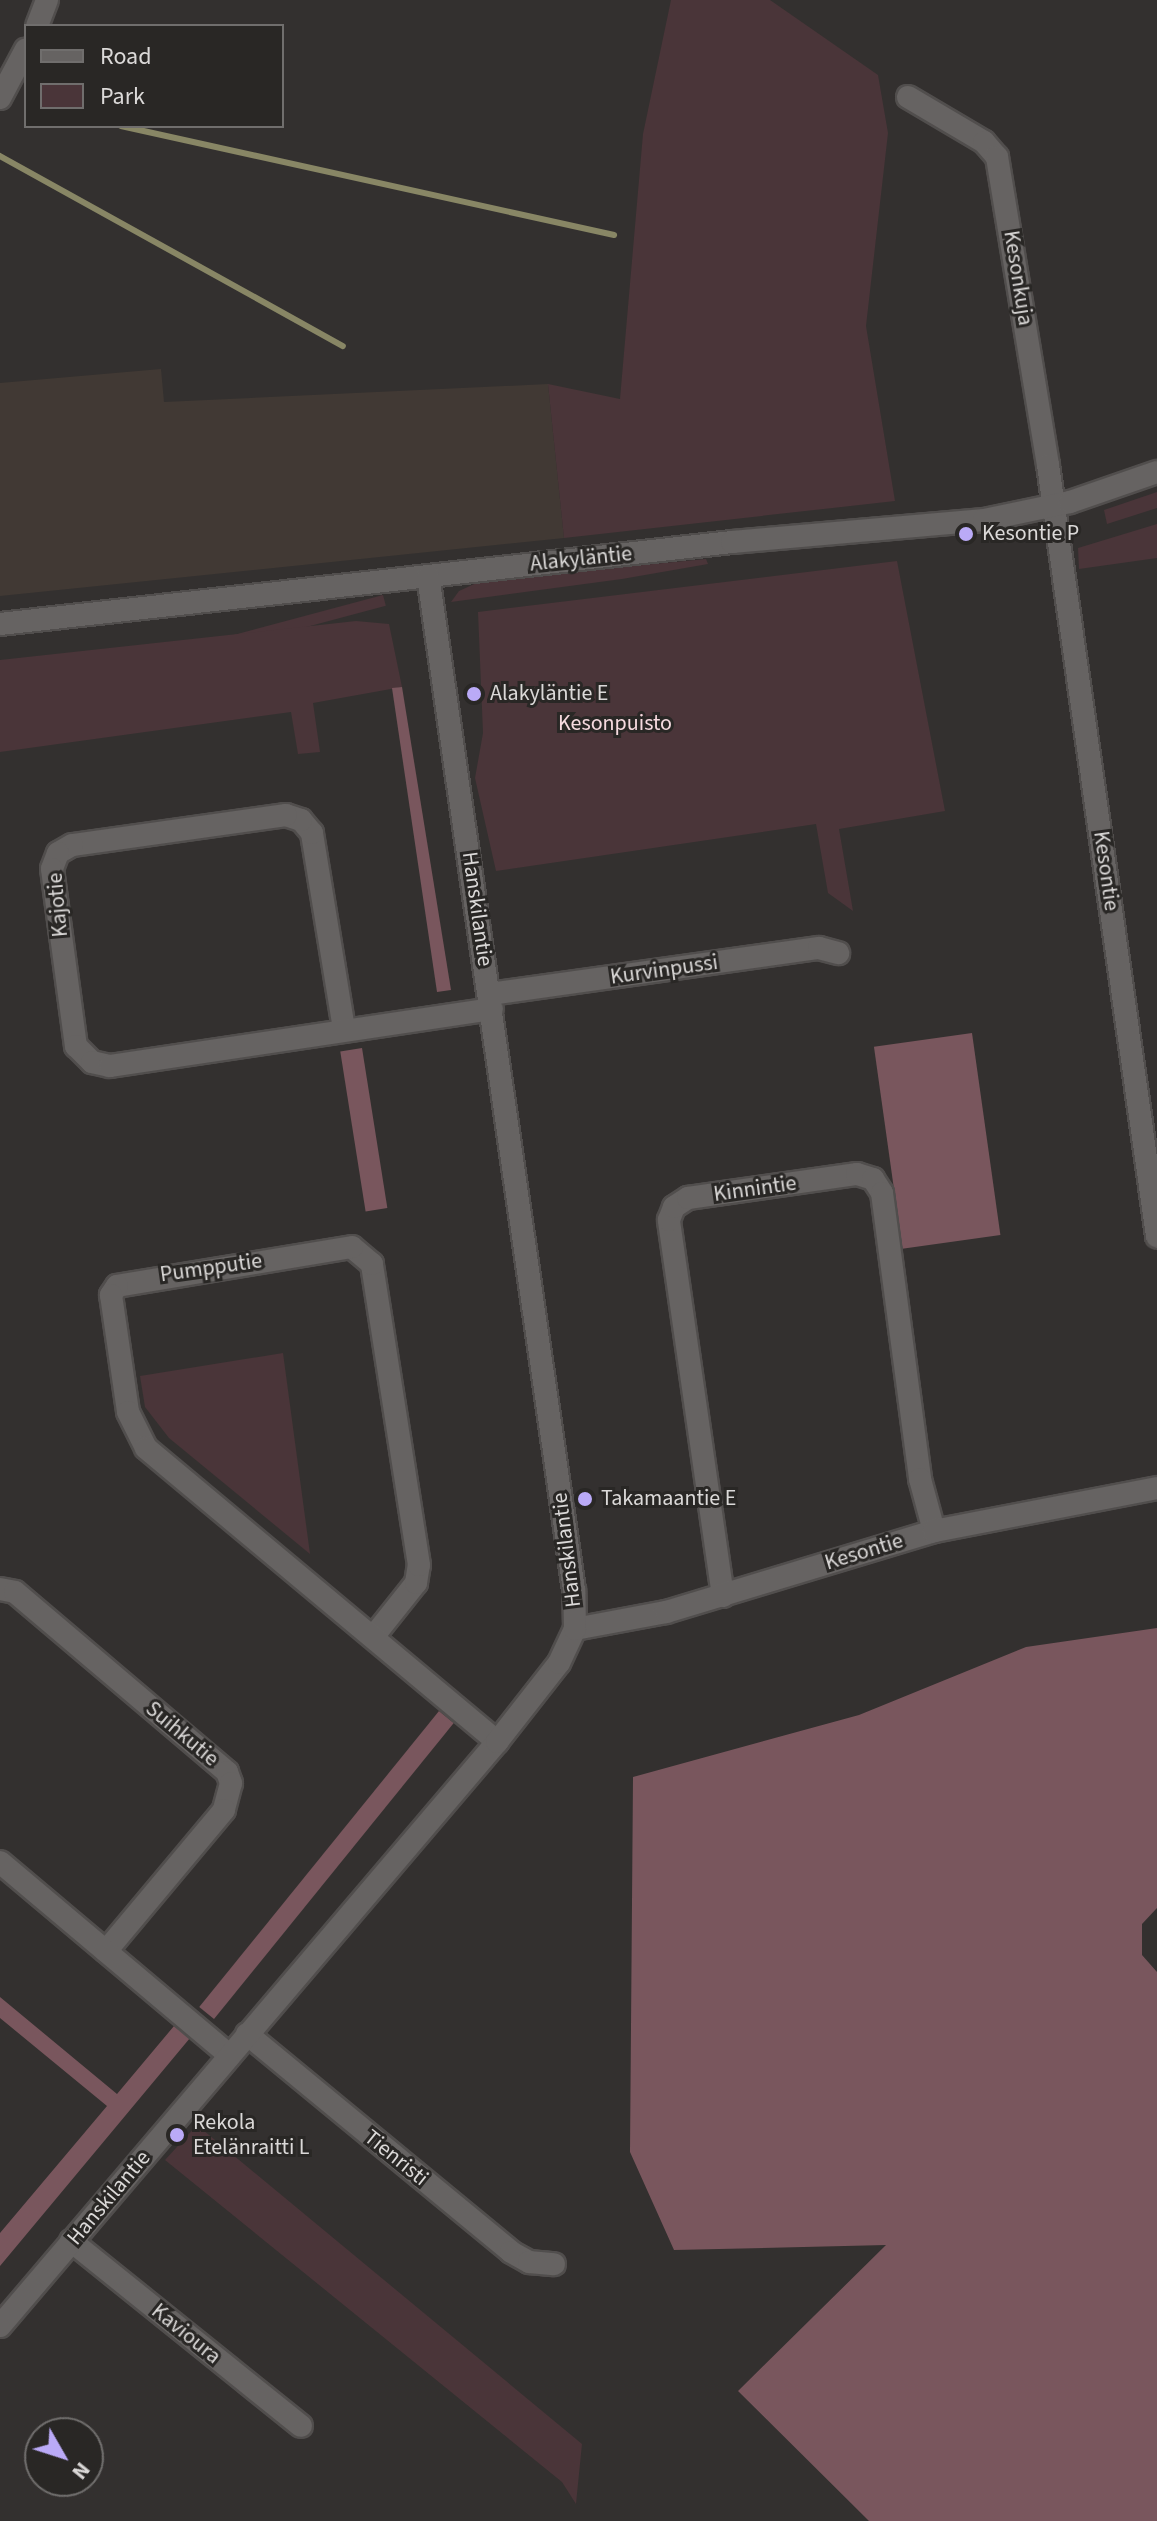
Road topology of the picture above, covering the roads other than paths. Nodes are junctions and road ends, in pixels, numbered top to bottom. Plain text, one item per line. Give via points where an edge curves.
1 (47, 0) edge
2 (38, 24) edge
3 (24, 53) edge
4 (908, 97) dead end
5 (0, 98) edge
6 (1157, 472) edge
7 (1054, 507) junction
8 (428, 576) junction
9 (0, 624) edge
10 (838, 953) dead end
11 (491, 1002) junction
12 (344, 1029) junction
13 (1157, 1236) edge
14 (1157, 1488) edge
15 (934, 1531) junction
16 (0, 1589) edge
17 (723, 1596) junction
18 (575, 1629) junction
19 (373, 1637) junction
20 (497, 1742) junction
21 (0, 1862) edge
22 (106, 1951) junction
23 (247, 2034) junction
24 (229, 2055) junction
25 (71, 2241) junction
26 (554, 2264) dead end
27 (0, 2326) edge
28 (301, 2426) dead end

1 - 2 street
3 - 5 street
4 - 7 street, Kesonkuja via 984,142 997,157
6 - 7 street, Alakyläntie
7 - 8 street, Alakyläntie via 918,529 732,542
7 - 13 street, Kesontie
8 - 9 street, Alakyläntie
8 - 11 street, Hanskilantie
10 - 11 street, Kurvinpussi via 819,948
11 - 12 street, Kajotie
11 - 18 street, Hanskilantie via 574,1590
12 - 12 street, Kajotie via 110,1066 92,1062 76,1046 52,869 58,853 72,845 286,815 301,820 312,833
14 - 15 street, Kesontie
15 - 17 street, Kesontie
15 - 17 street, Kinnintie via 920,1479 882,1193 873,1179 857,1174 688,1198 674,1207 669,1220
16 - 22 street, Suihkutie via 15,1592 227,1772 231,1783 224,1810
17 - 18 street, Kesontie
18 - 20 street, Hanskilantie via 559,1663
19 - 19 street, Pumpputie via 135,1434 111,1295 117,1286 352,1247 372,1264 419,1565 416,1583
19 - 20 street, Pumpputie
20 - 23 street, Hanskilantie
21 - 22 street
22 - 24 street
23 - 24 street, Hanskilantie
23 - 26 street, Tienristi via 511,2252 529,2262
24 - 25 street, Hanskilantie
25 - 27 street, Hanskilantie
25 - 28 street, Kavioura

